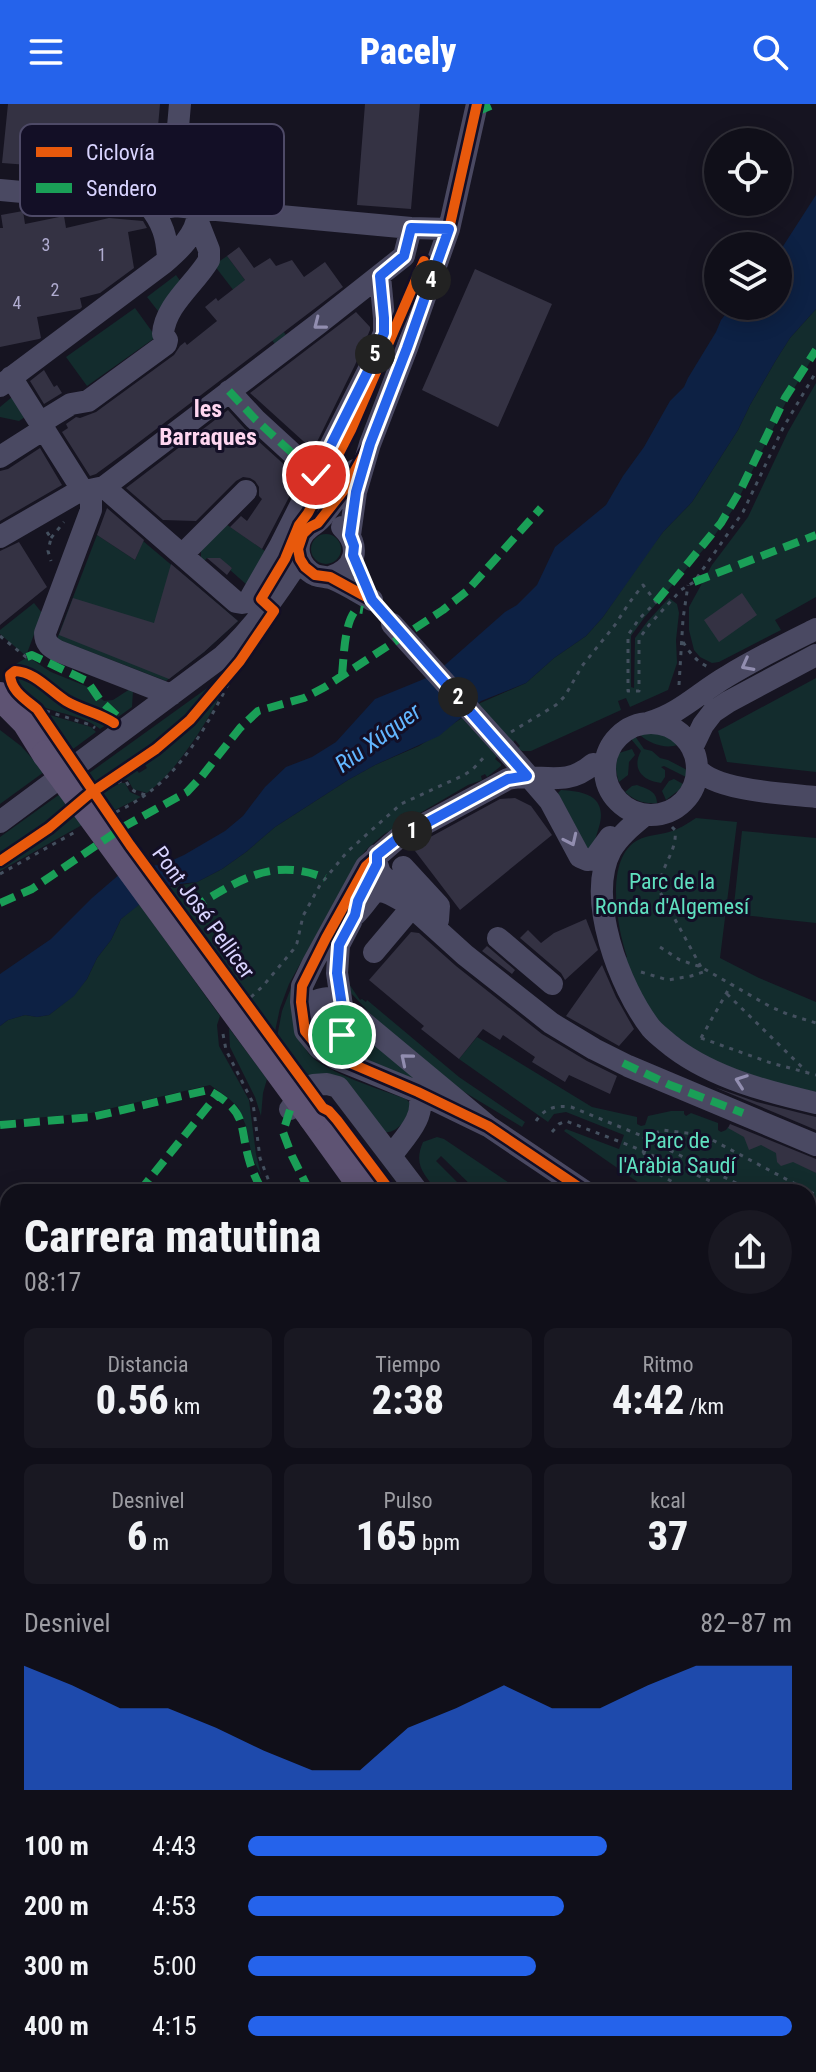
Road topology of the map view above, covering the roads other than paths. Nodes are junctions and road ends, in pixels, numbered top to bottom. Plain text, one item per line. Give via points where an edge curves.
1 (180, 104) edge
2 (477, 104) edge
3 (178, 124) edge
4 (0, 190) edge
5 (20, 192) edge
6 (156, 216) edge
7 (198, 216) junction
8 (411, 228) junction
9 (449, 229) junction
10 (168, 259) junction
11 (380, 276) junction
12 (6, 381) edge
13 (229, 391) junction
14 (42, 426) junction
15 (370, 444) junction
16 (0, 457) edge
17 (316, 475) junction
18 (93, 490) junction
19 (246, 491) dead end
20 (318, 523) junction
21 (0, 537) edge
22 (352, 545) junction
23 (183, 554) junction
24 (315, 570) junction
25 (372, 600) junction
26 (258, 604) junction
27 (816, 629) edge
28 (816, 655) edge
29 (171, 695) junction
30 (0, 696) edge
31 (0, 719) edge
32 (650, 722) junction
33 (48, 740) junction
34 (506, 742) junction
35 (613, 745) junction
36 (695, 758) junction
37 (593, 764) junction
38 (527, 776) junction
39 (752, 790) junction
40 (816, 797) edge
41 (680, 805) junction
42 (640, 814) junction
43 (0, 822) edge
44 (377, 859) junction
45 (403, 867) dead end
46 (410, 906) junction
47 (355, 915) junction
48 (435, 926) junction
49 (498, 938) dead end
50 (374, 952) dead end
51 (534, 968) junction
52 (552, 984) dead end
53 (512, 993) junction
54 (344, 1010) junction
55 (303, 1015) junction
56 (311, 1037) junction
57 (418, 1092) junction
58 (816, 1103) edge
59 (301, 1113) junction
60 (463, 1115) junction
61 (413, 1125) junction
62 (488, 1126) junction
63 (816, 1145) edge
64 (391, 1156) junction
65 (359, 1184) edge
66 (412, 1184) edge
67 (574, 1184) edge

1 - 3 street
2 - 9 street
4 - 5 street
6 - 10 street via 167,240
7 - 8 street
7 - 10 street via 185,242
7 - 14 street via 209,260 170,311 163,334 166,344 88,401 71,404
8 - 9 street
8 - 11 street via 404,256
9 - 15 street
10 - 12 street
11 -> 13 street
11 - 17 street via 384,333
12 - 14 street
13 - 17 street
13 - 18 street
14 - 16 street
14 - 18 street
15 - 20 street
15 - 22 street via 356,492
17 - 26 street via 271,564
18 - 21 street
18 - 23 street
18 - 29 street via 46,642
19 - 23 street
20 - 22 street via 337,524
20 - 24 street via 303,534 298,549
22 - 24 street via 347,569
22 - 25 street
23 - 26 street via 236,602
24 - 25 street
24 - 26 street
25 - 34 street, bridge
26 - 29 street via 244,637
27 -> 32 street
28 - 36 street via 713,712 703,725
29 - 43 street
30 - 33 main road
31 - 33 main road via 22,733
32 - 35 street via 631,727
32 - 36 street via 683,736
33 - 59 main road, Pont José Pellicer, bridge
34 - 37 street via 525,763 540,768
34 - 38 street
35 - 37 street
35 - 42 street via 605,766 609,789
36 - 39 street via 705,777
36 - 41 street via 696,782
37 - 38 street via 571,777
38 -> 42 street via 550,801 583,859 597,857 611,836
38 - 44 street via 508,779 397,839
39 - 40 street
39 - 41 street
41 - 42 street via 658,815
58 -> 42 street via 703,1066 653,1030 634,1001 611,946 602,899 611,849
44 - 46 street via 380,873
44 - 47 street
44 - 55 street via 366,866 302,986
45 - 48 street via 439,906
46 - 47 street via 377,891
46 - 48 street
46 - 50 street
47 - 54 street via 339,945 337,973
48 - 53 street
49 - 51 street
51 - 52 street
51 - 53 street
53 - 63 street via 594,1049
54 - 55 street via 321,998
54 - 56 street via 345,1030 336,1040
62 -> 54 street
55 - 56 street
56 - 57 street via 337,1059
57 - 60 street
57 - 61 street via 421,1111
59 - 64 street via 313,1085 338,1087
59 - 65 main road, Pont José Pellicer
60 - 61 street via 429,1117
60 - 62 street
61 - 64 street
62 - 67 street
64 - 66 street

